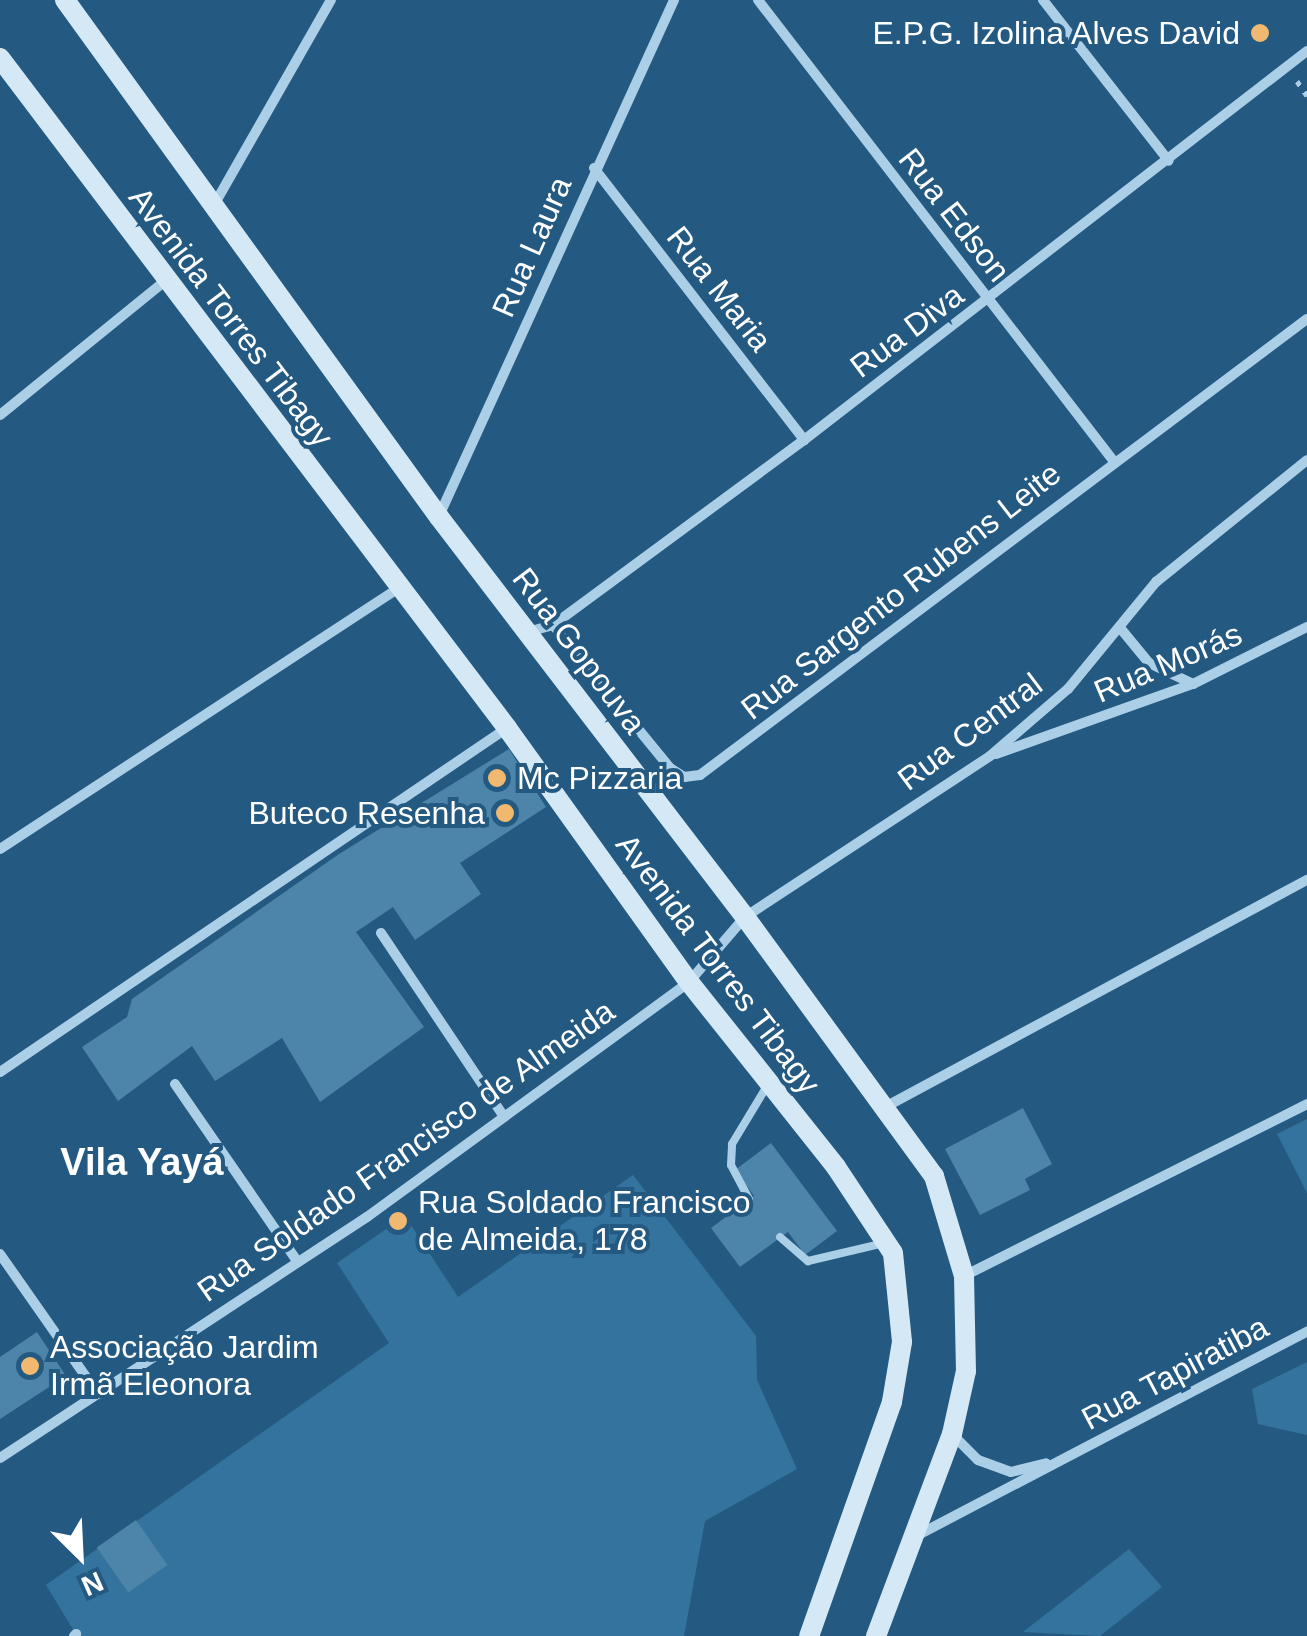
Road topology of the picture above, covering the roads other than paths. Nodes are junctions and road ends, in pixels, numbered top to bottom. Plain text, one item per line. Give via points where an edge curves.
1 (66, 0) edge
2 (331, 0) edge
3 (674, 0) edge
4 (758, 0) edge
5 (1042, 0) edge
6 (1307, 51) edge
7 (0, 58) edge
8 (1170, 161) junction
9 (594, 168) junction
10 (213, 206) junction
11 (166, 280) junction
12 (988, 300) junction
13 (1307, 319) edge
14 (0, 415) edge
15 (804, 440) junction
16 (1112, 459) junction
17 (1307, 460) edge
18 (439, 517) junction
19 (398, 589) junction
20 (553, 625) junction
21 (1307, 627) edge
22 (1121, 629) junction
23 (526, 632) junction
24 (1193, 684) junction
25 (507, 728) junction
26 (990, 756) junction
27 (0, 849) edge
28 (1307, 880) edge
29 (745, 916) junction
30 (381, 933) dead end
31 (690, 982) junction
32 (0, 1072) edge
33 (770, 1083) junction
34 (175, 1084) dead end
35 (1307, 1104) edge
36 (887, 1106) junction
37 (503, 1116) junction
38 (749, 1200) dead end
39 (780, 1237) dead end
40 (887, 1242) junction
41 (0, 1254) edge
42 (298, 1262) junction
43 (964, 1276) junction
44 (1307, 1332) edge
45 (98, 1394) junction
46 (952, 1434) junction
47 (0, 1458) edge
48 (1066, 1458) junction
49 (912, 1539) junction
50 (809, 1636) edge
51 (876, 1636) edge

1 - 10 main road, Rua Gopouva
2 - 10 street
3 - 9 street, Rua Laura
4 - 12 street, Rua Edson
5 - 8 street
6 - 8 street, Rua Diva
7 - 11 main road, Avenida Torres Tibagy
8 - 12 street, Rua Diva
9 - 15 street, Rua Maria
9 - 18 street, Rua Laura
10 - 18 main road, Rua Gopouva
11 - 14 street
11 - 19 main road, Avenida Torres Tibagy
12 - 15 street, Rua Diva
12 - 16 street, Rua Edson
13 - 16 street, Rua Sargento Rubens Leite
15 - 20 street, Rua Diva
16 - 20 street, Rua Sargento Rubens Leite via 700,774 684,777 670,768
17 - 22 street, Rua Central via 1156,582
18 - 23 main road, Rua Gopouva
19 - 25 main road, Avenida Torres Tibagy
19 - 27 street
20 - 23 street, Rua Diva
21 - 24 street, Rua Morás
22 - 24 street via 1149,664
22 - 26 street, Rua Central via 1068,689
23 - 29 main road, Rua Gopouva
24 - 26 street, Rua Morás
25 - 31 main road, Avenida Torres Tibagy
25 - 32 street
26 - 29 street, Rua Central
28 - 36 street
29 - 31 street, Rua Central
29 - 36 main road, Rua Gopouva
30 - 37 street
31 - 33 main road, Avenida Torres Tibagy
31 - 37 street, Rua Soldado Francisco de Almeida
33 - 38 lane via 732,1144 731,1165
33 - 40 main road, Avenida Torres Tibagy
34 - 42 street
35 - 43 street
36 - 43 main road, Rua Gopouva via 934,1176
37 - 42 street, Rua Soldado Francisco de Almeida
39 - 40 lane via 808,1261
40 - 50 main road, Avenida Torres Tibagy via 901,1285 902,1342 892,1402
41 - 45 street
42 - 45 street, Rua Soldado Francisco de Almeida
43 - 46 main road, Rua Gopouva via 966,1371
44 - 48 street, Rua Tapiratiba
45 - 47 street, Rua Soldado Francisco de Almeida
46 - 48 street, Rua Tapiratiba via 978,1460 1011,1472
46 - 49 main road, Rua Gopouva
48 - 49 street, Rua Tapiratiba
49 - 51 main road, Rua Gopouva

